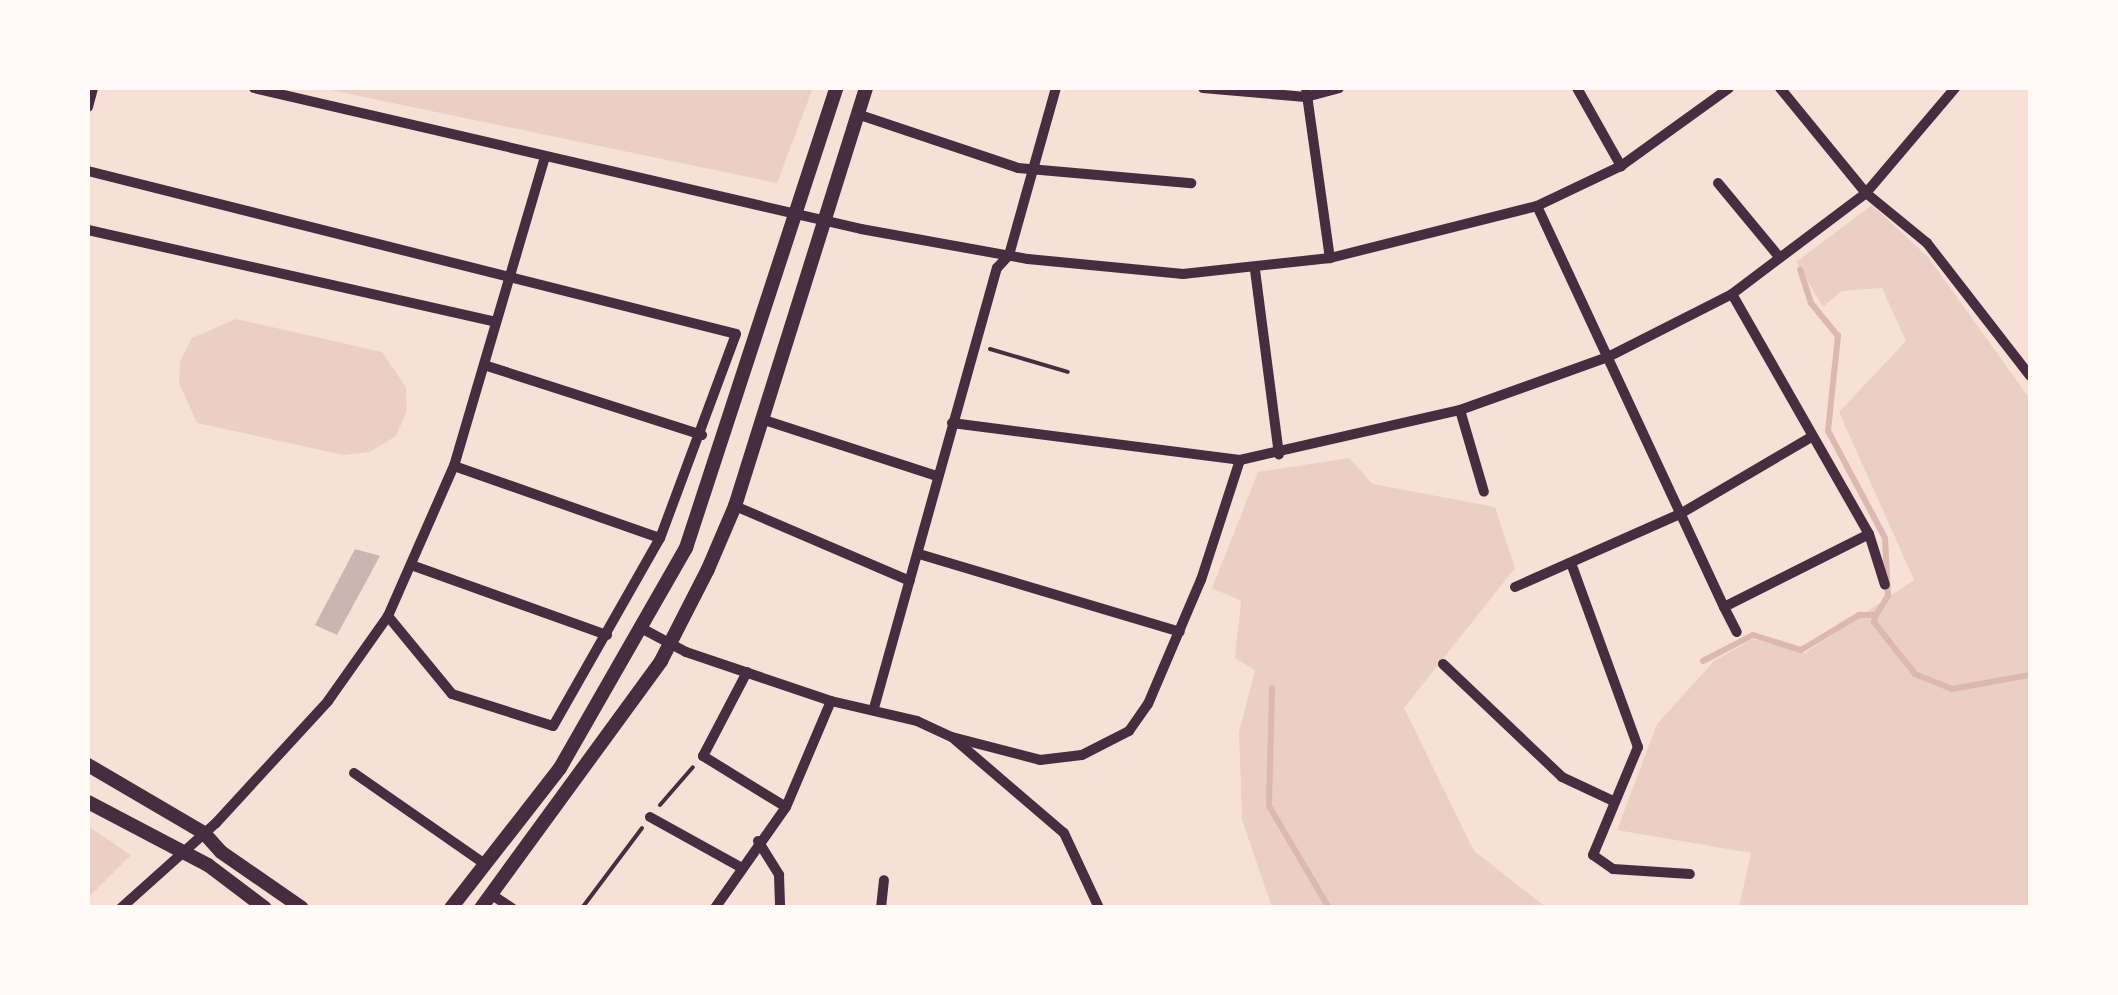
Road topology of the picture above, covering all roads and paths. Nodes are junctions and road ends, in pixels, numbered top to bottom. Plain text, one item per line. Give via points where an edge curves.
1 (93, 88) edge
2 (254, 88) edge
3 (836, 88) edge
4 (866, 88) edge
5 (1056, 88) edge
6 (1203, 88) edge
7 (1339, 88) edge
8 (1576, 88) edge
9 (1729, 88) edge
10 (1780, 88) edge
11 (1954, 88) edge
12 (278, 91) edge
13 (1306, 92) edge
14 (88, 107) edge
15 (857, 114) junction
16 (545, 156) junction
17 (1621, 166) junction
18 (1032, 168) junction
19 (88, 172) edge
20 (1191, 183) dead end
21 (1718, 183) dead end
22 (1866, 193) junction
23 (1537, 206) junction
24 (796, 214) junction
25 (825, 220) junction
26 (88, 230) edge
27 (1009, 255) junction
28 (1330, 258) junction
29 (1780, 258) junction
30 (1254, 270) junction
31 (510, 273) junction
32 (1732, 294) junction
33 (495, 322) junction
34 (976, 344) junction
35 (1608, 357) junction
36 (484, 365) junction
37 (1068, 372) dead end
38 (2030, 376) edge
39 (1460, 410) junction
40 (761, 418) junction
41 (952, 424) junction
42 (702, 436) junction
43 (1811, 436) junction
44 (1279, 454) junction
45 (1240, 460) junction
46 (454, 466) junction
47 (936, 476) junction
48 (1484, 492) dead end
49 (734, 506) junction
50 (1680, 514) junction
51 (1869, 534) junction
52 (660, 538) junction
53 (920, 554) junction
54 (1570, 562) junction
55 (414, 566) junction
56 (910, 581) junction
57 (1885, 585) dead end
58 (1515, 586) dead end
59 (1724, 607) junction
60 (388, 616) junction
61 (644, 629) junction
62 (1180, 632) junction
63 (1737, 632) dead end
64 (606, 635) junction
65 (670, 645) junction
66 (1443, 664) dead end
67 (747, 672) junction
68 (830, 701) junction
69 (874, 708) junction
70 (952, 737) junction
71 (88, 766) edge
72 (354, 773) dead end
73 (1613, 801) junction
74 (88, 802) edge
75 (786, 807) junction
76 (650, 817) dead end
77 (204, 833) junction
78 (758, 841) junction
79 (184, 853) junction
80 (486, 864) junction
81 (742, 868) junction
82 (1690, 874) dead end
83 (884, 880) dead end
84 (492, 895) junction
85 (121, 908) edge
86 (265, 908) edge
87 (302, 908) edge
88 (451, 908) edge
89 (481, 908) edge
90 (512, 908) edge
91 (715, 908) edge
92 (780, 908) edge
93 (881, 908) edge
94 (1099, 908) edge

1 - 14 street
2 - 12 street
3 - 24 street
4 - 15 street
5 - 18 street
6 - 13 street
7 - 13 street
8 - 17 street
9 - 17 street
10 - 22 street
11 - 22 street
12 - 16 street
13 - 28 street
15 - 18 street
15 - 25 street
16 - 24 street
16 - 31 street
17 - 23 street
18 - 20 street
18 - 27 street
19 - 31 street
21 - 29 street
22 - 29 street
22 - 38 street via 1927,243
23 - 28 street
23 - 35 street
24 - 25 street
24 - 61 street via 724,447 686,548
25 - 27 street
25 - 40 street
26 - 33 street
27 - 30 street via 1131,272
27 - 34 street via 997,268
28 - 30 street
29 - 32 street
30 - 44 street
31 - 33 street
31 - 42 street via 736,334
32 - 35 street
32 - 43 street
33 - 36 street
34 - 37 path
34 - 41 street
35 - 39 street
35 - 50 street
36 - 42 street
36 - 46 street
39 - 44 street
39 - 48 street
40 - 47 street
40 - 49 street
41 - 45 street
41 - 47 street
42 - 52 street
43 - 50 street
43 - 51 street
44 - 45 street
45 - 62 street
46 - 52 street
46 - 55 street
47 - 53 street
49 - 56 street
49 - 65 street
50 - 54 street
50 - 59 street
51 - 57 street
51 - 59 street
52 - 64 street
53 - 56 street
53 - 62 street
54 - 58 street
54 - 73 street via 1638,747
55 - 60 street
55 - 64 street
56 - 69 street
59 - 63 street
60 - 64 street via 452,694 553,726
60 - 77 street via 328,701
61 - 65 street
61 - 80 street via 560,768
62 - 70 street via 1129,731 1082,754 1040,760
65 - 67 street
65 - 84 street
66 - 73 street via 1562,778
67 - 68 street
67 - 75 street via 703,756
68 - 69 street
68 - 75 street
69 - 70 street
70 - 94 street via 1064,833
71 - 77 street
72 - 80 street
73 - 82 street via 1595,841 1599,864
74 - 79 street
75 - 78 street
76 - 81 street
77 - 79 street
77 - 87 street
78 - 81 street
78 - 92 street via 779,876
79 - 85 street
79 - 86 street
80 - 88 street
81 - 91 street
83 - 93 street
84 - 89 street
84 - 90 street

